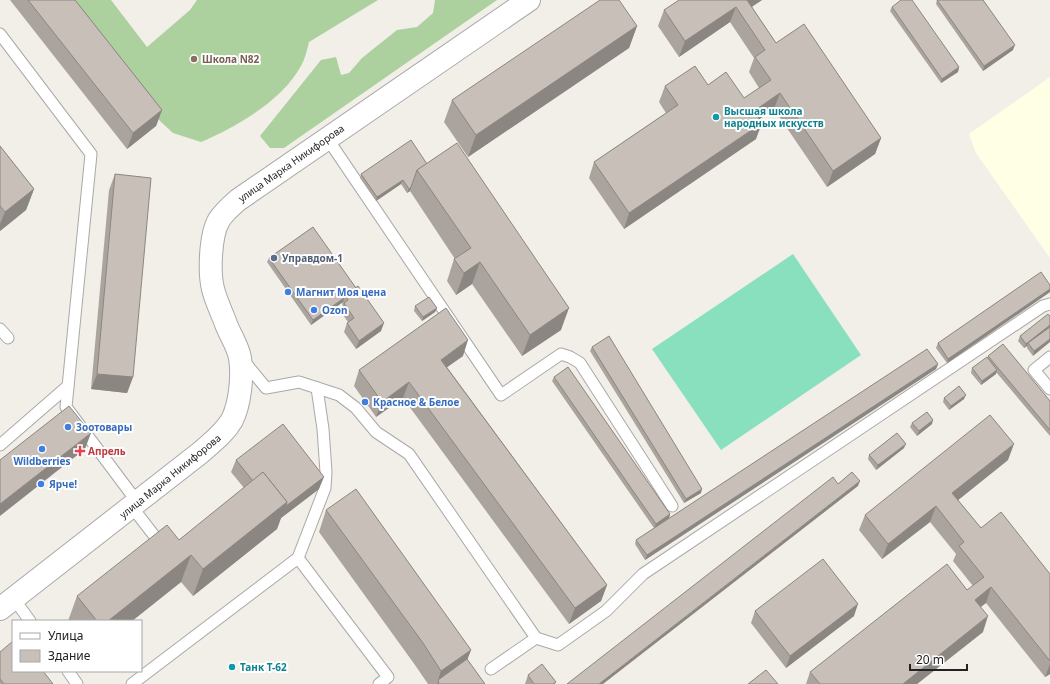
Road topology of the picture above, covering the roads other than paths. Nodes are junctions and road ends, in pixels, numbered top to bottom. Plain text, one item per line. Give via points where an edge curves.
1 (529, 0) edge
2 (0, 34) edge
3 (327, 138) junction
4 (1050, 304) edge
5 (0, 329) edge
6 (8, 338) dead end
7 (240, 356) junction
8 (1050, 357) edge
9 (68, 386) junction
10 (317, 388) junction
11 (1050, 389) edge
12 (0, 445) edge
13 (135, 505) junction
14 (672, 506) dead end
15 (167, 552) edge
16 (298, 558) junction
17 (7, 604) edge
18 (29, 620) edge
19 (536, 638) junction
20 (491, 669) dead end
21 (69, 672) edge
22 (77, 684) edge
23 (132, 684) edge
24 (379, 684) edge

1 - 3 street, улица Марка Никифорова
2 - 9 lane via 91,154
3 - 7 street, улица Марка Никифорова via 238,200 218,221 211,263 213,289
3 - 14 lane via 501,395 561,354 580,363
4 - 19 lane via 1043,306 643,574 606,611 558,645
5 - 6 lane
7 - 10 lane via 266,388 299,382
7 - 13 street, улица Марка Никифорова via 241,380 237,409 232,420 200,453
8 - 11 lane via 1034,370
9 - 12 lane
9 - 13 lane via 66,407
10 - 16 lane via 323,429 325,488
10 - 19 lane via 339,395 356,408 376,432 409,454
13 - 15 lane
13 - 17 street, улица Марка Никифорова
16 - 23 lane
16 - 24 lane via 388,677
17 - 18 lane
19 - 20 lane
21 - 22 lane

